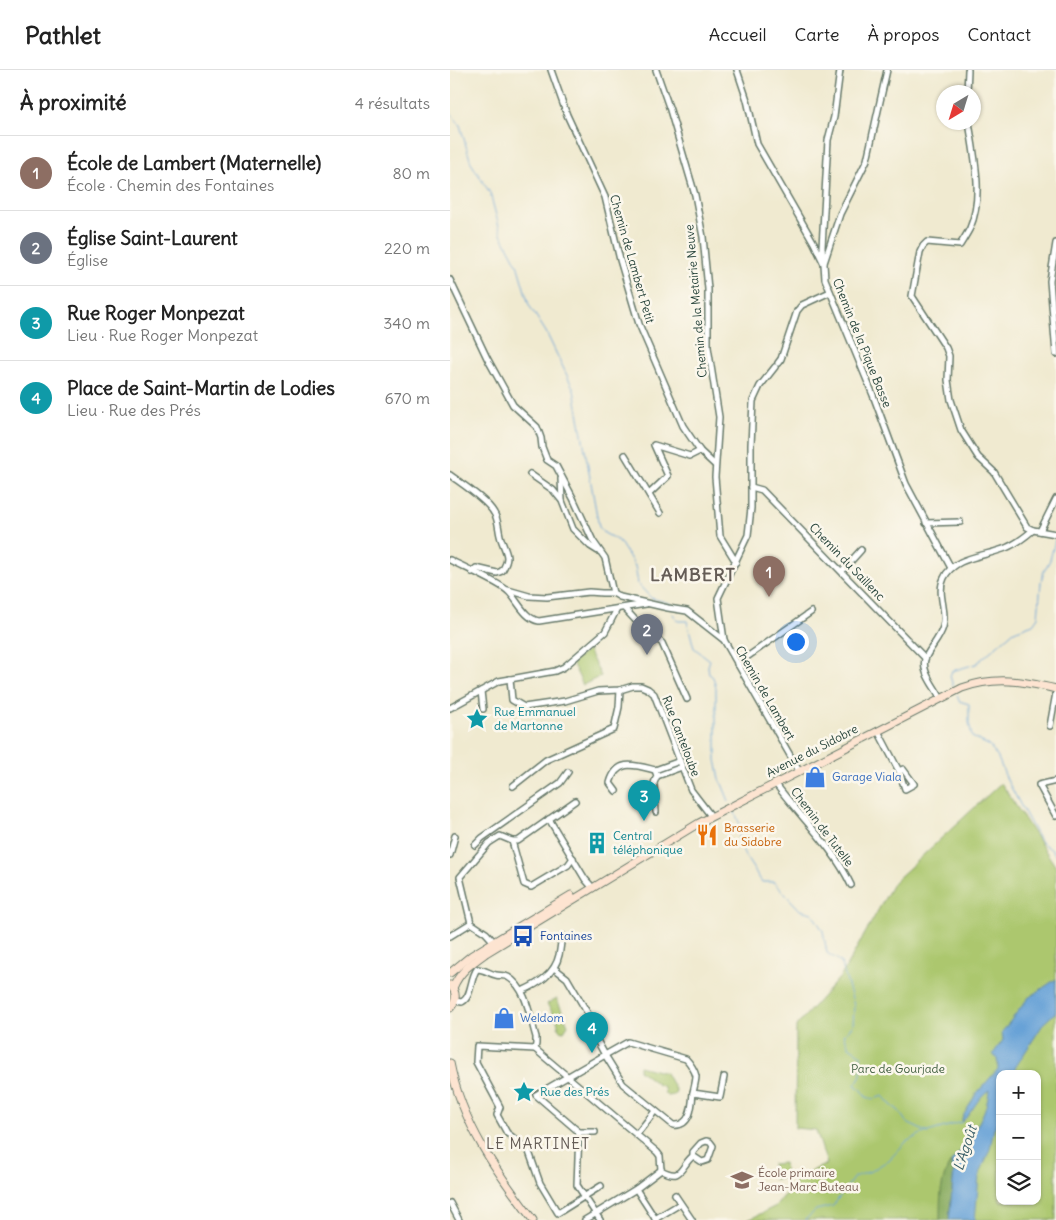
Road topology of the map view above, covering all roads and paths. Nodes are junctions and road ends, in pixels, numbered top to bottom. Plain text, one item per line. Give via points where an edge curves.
1 (551, 70) edge
2 (656, 70) edge
3 (737, 70) edge
4 (840, 70) edge
5 (887, 70) edge
6 (968, 70) edge
7 (967, 85) edge
8 (970, 130) edge
9 (1056, 244) edge
10 (824, 264) junction
11 (450, 280) edge
12 (830, 292) junction
13 (1056, 354) edge
14 (700, 451) junction
15 (625, 455) dead end
16 (715, 465) junction
17 (559, 472) junction
18 (530, 474) dead end
19 (450, 475) edge
20 (751, 488) junction
21 (649, 494) junction
22 (1056, 499) edge
23 (562, 501) junction
24 (660, 513) dead end
25 (960, 522) dead end
26 (926, 523) junction
27 (1033, 530) junction
28 (1040, 531) junction
29 (1056, 534) edge
30 (861, 550) dead end
31 (601, 552) junction
32 (450, 560) edge
33 (736, 562) junction
34 (950, 568) junction
35 (842, 571) junction
36 (472, 572) junction
37 (507, 590) junction
38 (613, 593) junction
39 (649, 604) junction
40 (624, 608) junction
41 (617, 610) junction
42 (811, 612) dead end
43 (724, 640) junction
44 (925, 658) junction
45 (737, 664) junction
46 (510, 679) junction
47 (1056, 689) edge
48 (620, 690) junction
49 (481, 691) junction
50 (1056, 693) edge
51 (687, 699) dead end
52 (941, 699) junction
53 (450, 708) edge
54 (483, 709) dead end
55 (1050, 726) dead end
56 (878, 731) junction
57 (680, 761) junction
58 (682, 767) junction
59 (655, 770) junction
60 (899, 771) dead end
61 (568, 772) dead end
62 (798, 772) junction
63 (657, 776) junction
64 (775, 782) junction
65 (1056, 782) edge
66 (513, 786) dead end
67 (616, 792) dead end
68 (576, 801) dead end
69 (656, 812) dead end
70 (711, 816) junction
71 (1056, 816) edge
72 (549, 819) junction
73 (498, 827) junction
74 (454, 836) dead end
75 (500, 836) junction
76 (512, 841) junction
77 (475, 845) dead end
78 (450, 854) edge
79 (573, 858) junction
80 (851, 885) dead end
81 (592, 887) junction
82 (471, 923) junction
83 (450, 936) edge
84 (563, 936) dead end
85 (495, 944) junction
86 (554, 968) junction
87 (450, 973) edge
88 (451, 986) edge
89 (522, 991) junction
90 (455, 1002) junction
91 (450, 1008) edge
92 (535, 1049) junction
93 (605, 1055) junction
94 (450, 1063) edge
95 (568, 1076) junction
96 (724, 1077) dead end
97 (693, 1092) junction
98 (655, 1112) junction
99 (579, 1132) junction
100 (595, 1132) dead end
101 (637, 1134) junction
102 (693, 1156) junction
103 (662, 1170) junction
104 (601, 1186) dead end
105 (636, 1189) junction
106 (674, 1195) dead end
107 (584, 1196) junction
108 (450, 1203) edge
109 (680, 1204) junction
110 (596, 1214) junction
111 (459, 1220) edge
112 (532, 1220) edge
113 (585, 1220) edge
114 (600, 1220) edge
115 (656, 1220) edge
116 (692, 1220) edge

1 - 14 street, Chemin de Lambert Petit via 567,115 605,197 639,324 683,426
2 - 16 street, Chemin de la Metairie Neuve via 696,195 703,238 708,289 708,347 718,417
3 - 10 street, Chemin de la Pique Basse via 757,144
4 - 10 street via 828,140 822,247
5 - 10 street via 867,160 840,214
6 - 7 street
8 - 27 street via 976,181 976,203 970,227 960,246 927,242 922,246 912,296 949,356 951,400 961,430 978,457 994,472 1027,527
9 - 13 street via 1050,281
10 - 12 street, Chemin de la Pique Basse
11 - 17 street via 509,397 522,415 537,427 547,460
12 - 20 street via 802,305 797,311 781,359 760,386 754,401
12 - 26 street, Chemin de la Pique Basse via 906,484
14 - 16 street, Chemin de Lambert Petit
14 - 21 street via 690,456 654,445 668,476
15 - 21 street
16 - 33 street, Chemin de la Metairie Neuve via 720,536
17 - 23 street
17 - 31 street
18 - 23 street via 554,490
19 - 36 street via 494,512 500,538 508,554 502,571 496,573 476,568
20 - 33 street via 748,535
20 - 35 street, Chemin du Saillenc via 762,490
21 - 24 street
22 - 28 street
23 - 31 street via 573,529
25 - 26 street
26 - 34 street, Chemin de la Pique Basse
27 - 28 street
27 - 34 street via 1008,547
28 - 29 street
30 - 35 street
31 - 38 street
32 - 36 street
33 - 43 street via 718,598
34 - 44 street via 940,593 945,613 943,626
35 - 44 street, Chemin du Saillenc
36 - 37 street
37 - 38 street, Chemin de Lambert via 547,598 589,592
37 - 41 street via 528,616 539,621
38 - 39 street, Chemin de Lambert
39 - 40 street
39 - 43 street, Chemin de Lambert via 687,610
40 - 41 street
40 - 51 street via 662,643
41 - 46 street via 606,632 564,667
42 - 45 street
43 - 45 street, Chemin de Lambert
44 - 52 street via 925,671
45 - 62 street, Chemin de Lambert
46 - 48 street, Rue Canteloube via 512,700 524,707 598,691
46 - 49 street
47 - 52 main road, Avenue du Sidobre via 997,680 979,682
48 - 57 street, Rue Canteloube via 641,686 654,694
48 - 66 street via 614,729 546,760
49 - 53 street
49 - 54 street
50 - 55 street
52 - 56 main road, Avenue du Sidobre
56 - 60 street
56 - 62 main road, Avenue du Sidobre
57 - 58 street, Rue Canteloube
57 - 59 street
58 - 63 street
58 - 70 street, Rue Canteloube via 691,790
59 - 63 street
59 - 67 street via 628,764 620,767 613,773 610,783
61 - 73 street via 560,783
62 - 64 main road, Avenue du Sidobre
63 - 69 street via 654,783
64 - 70 main road, Avenue du Sidobre
64 - 80 street, Chemin de Tutelle via 825,843
65 - 71 street via 1039,785
68 - 72 street
70 - 81 main road, Avenue du Sidobre
72 - 76 street via 518,841
72 - 79 street
73 - 75 street
73 - 77 street
74 - 78 street
75 - 76 street
75 - 82 street via 489,842 460,877
76 - 79 street via 524,884 531,887 568,865
79 - 81 street
81 - 85 main road, Avenue du Sidobre
82 - 83 street
82 - 85 street
84 - 86 street
85 - 87 main road, Avenue du Sidobre via 472,955
85 - 88 main road, Avenue du Sidobre via 464,969
86 - 89 street via 544,979
86 - 93 street via 567,978 591,1019 587,1022
88 - 90 main road
89 - 90 street via 506,976 478,969 466,999
89 - 92 street via 536,1037
90 - 91 main road
92 - 95 street
92 - 107 street via 477,1046 476,1062 500,1107 497,1114 507,1133 528,1149 540,1183 558,1213
93 - 95 street
93 - 97 street via 628,1042 686,1059 696,1076
93 - 98 street via 623,1084
94 - 112 main road via 470,1126
95 - 99 street via 536,1095
95 - 101 street
96 - 97 street via 720,1097
97 - 98 street via 690,1113 679,1126
98 - 101 street
99 - 100 street
99 - 107 street via 577,1185
101 - 103 street via 659,1154
102 - 102 street via 705,1162 713,1146 710,1142 701,1143
102 - 103 street via 678,1174
103 - 105 street
104 - 107 street
105 - 110 street
105 - 115 street
106 - 109 street
107 - 110 street
108 - 111 street
109 - 115 street
109 - 116 street
110 - 113 street
110 - 114 street

